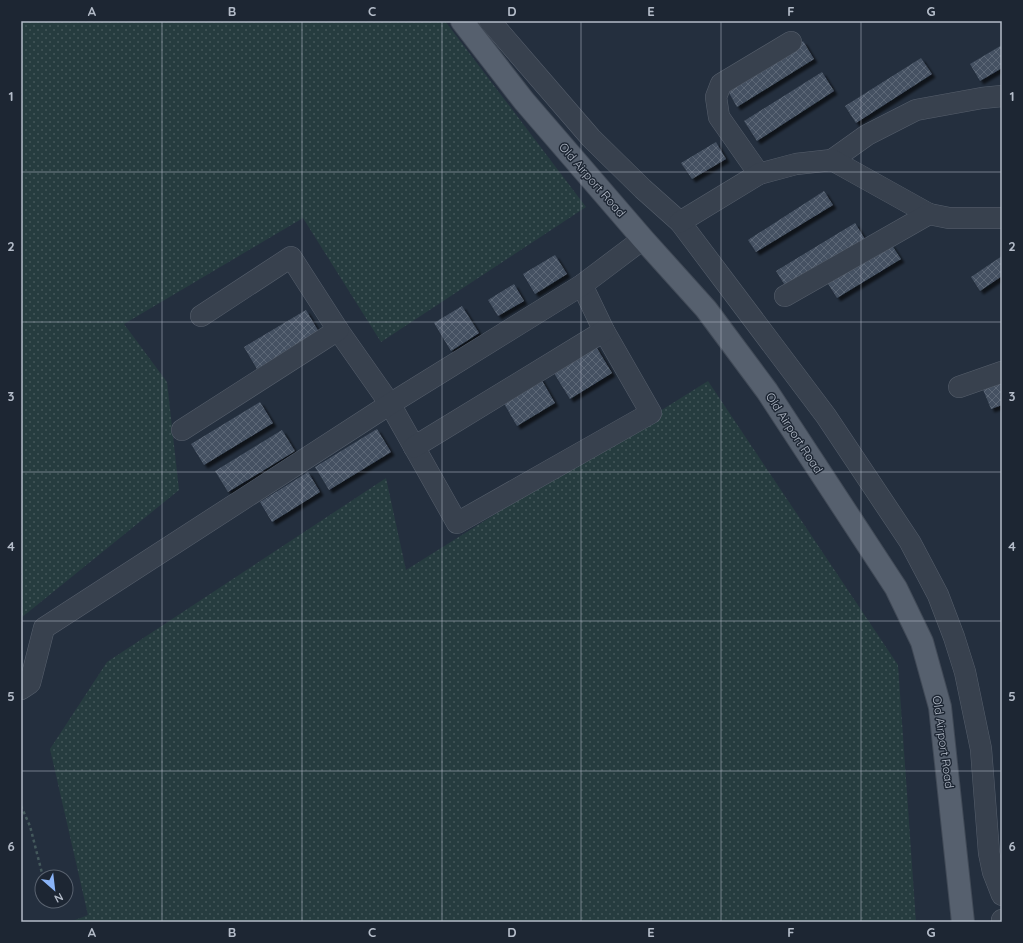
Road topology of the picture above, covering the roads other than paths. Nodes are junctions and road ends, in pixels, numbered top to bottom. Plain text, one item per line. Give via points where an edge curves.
1 (462, 21) edge
2 (490, 21) edge
3 (791, 42) dead end
4 (1002, 96) edge
5 (832, 160) junction
6 (759, 174) junction
7 (929, 214) junction
8 (1002, 218) edge
9 (680, 222) junction
10 (643, 239) junction
11 (582, 285) junction
12 (785, 296) dead end
13 (201, 316) dead end
14 (338, 330) junction
15 (604, 331) junction
16 (1002, 372) edge
17 (959, 387) dead end
18 (390, 404) junction
19 (182, 430) dead end
20 (414, 448) junction
21 (21, 689) edge
22 (1002, 895) edge
23 (963, 922) edge

1 - 10 main road, Old Airport Road via 524,101
2 - 9 street via 591,138
3 - 6 street via 722,84 716,97 719,118
4 - 5 street via 916,110 867,135
5 - 6 street via 796,164
5 - 7 street
6 - 9 street
7 - 8 street via 949,218
7 - 12 street
9 - 22 street via 826,416 910,542 938,595 966,672 981,749 989,853
10 - 11 street
10 - 23 main road, Old Airport Road via 706,309 767,391 896,588 922,642 940,707
11 - 15 street
11 - 18 street
13 - 14 street via 291,257
14 - 18 street
14 - 19 street
15 - 20 street
15 - 20 street via 651,413 456,524
16 - 17 street
18 - 20 street
18 - 21 street via 44,628 30,683

